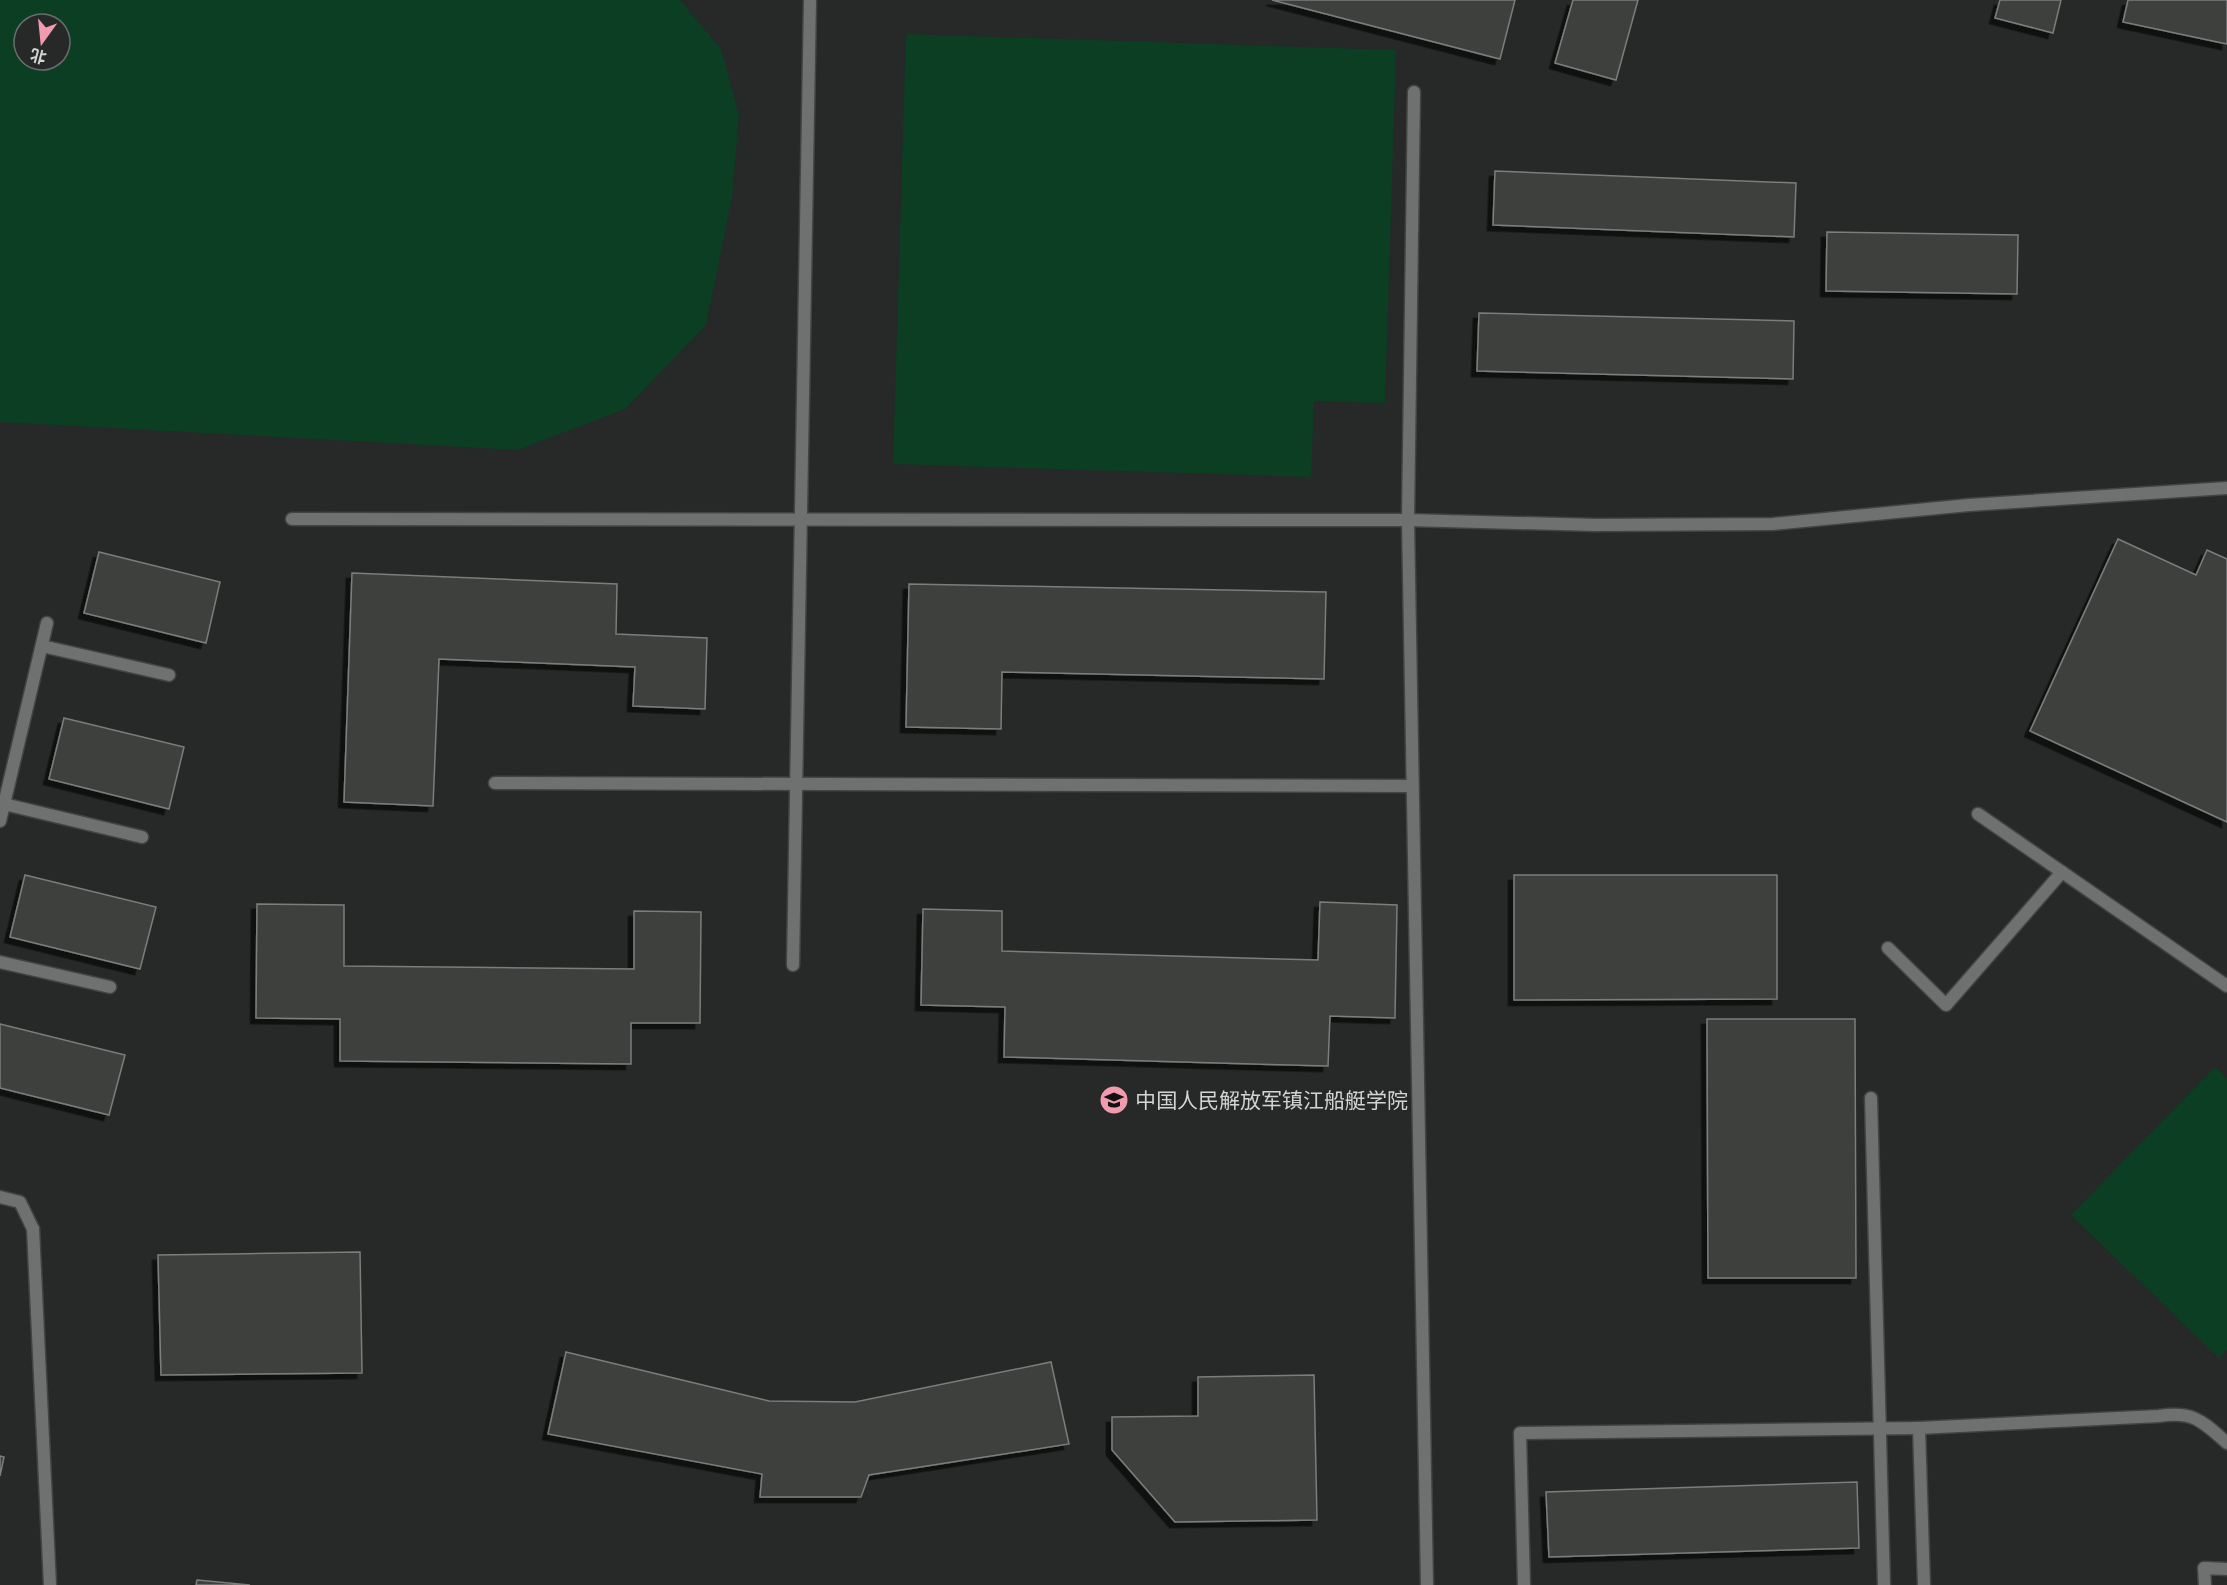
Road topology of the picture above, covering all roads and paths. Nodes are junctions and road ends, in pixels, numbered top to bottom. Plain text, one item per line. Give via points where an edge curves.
1 (810, 0) edge
2 (1414, 92) dead end
3 (2227, 488) edge
4 (292, 519) dead end
5 (800, 520) junction
6 (1408, 520) junction
7 (47, 623) dead end
8 (42, 646) junction
9 (170, 675) dead end
10 (495, 783) dead end
11 (796, 784) junction
12 (1412, 786) junction
13 (4, 804) junction
14 (1978, 814) dead end
15 (0, 821) edge
16 (142, 837) dead end
17 (2062, 872) junction
18 (1888, 948) dead end
19 (0, 962) edge
20 (793, 965) dead end
21 (2227, 986) edge
22 (110, 987) dead end
23 (1871, 1098) dead end
24 (0, 1197) edge
25 (1880, 1428) junction
26 (1919, 1428) junction
27 (2227, 1443) edge
28 (2227, 1569) edge
29 (50, 1585) edge
30 (1427, 1585) edge
31 (1524, 1585) edge
32 (1884, 1585) edge
33 (1924, 1585) edge
34 (2205, 1585) edge

1 - 5 street
2 - 6 street
3 - 6 street via 1969,505 1773,524
4 - 5 street
5 - 6 street
5 - 11 street
6 - 12 street
7 - 8 street
8 - 9 street
8 - 13 street
10 - 11 street
11 - 12 street
11 - 20 street
12 - 30 street
13 - 15 street
13 - 16 street
14 - 17 street
17 - 18 street via 1946,1005
17 - 21 street
19 - 22 street
23 - 25 street
24 - 29 street via 20,1202 33,1229
25 - 26 street
25 - 31 street via 1520,1433
25 - 32 street
26 - 27 street via 2180,1413 2200,1419
26 - 33 street
28 - 34 street via 2204,1568

